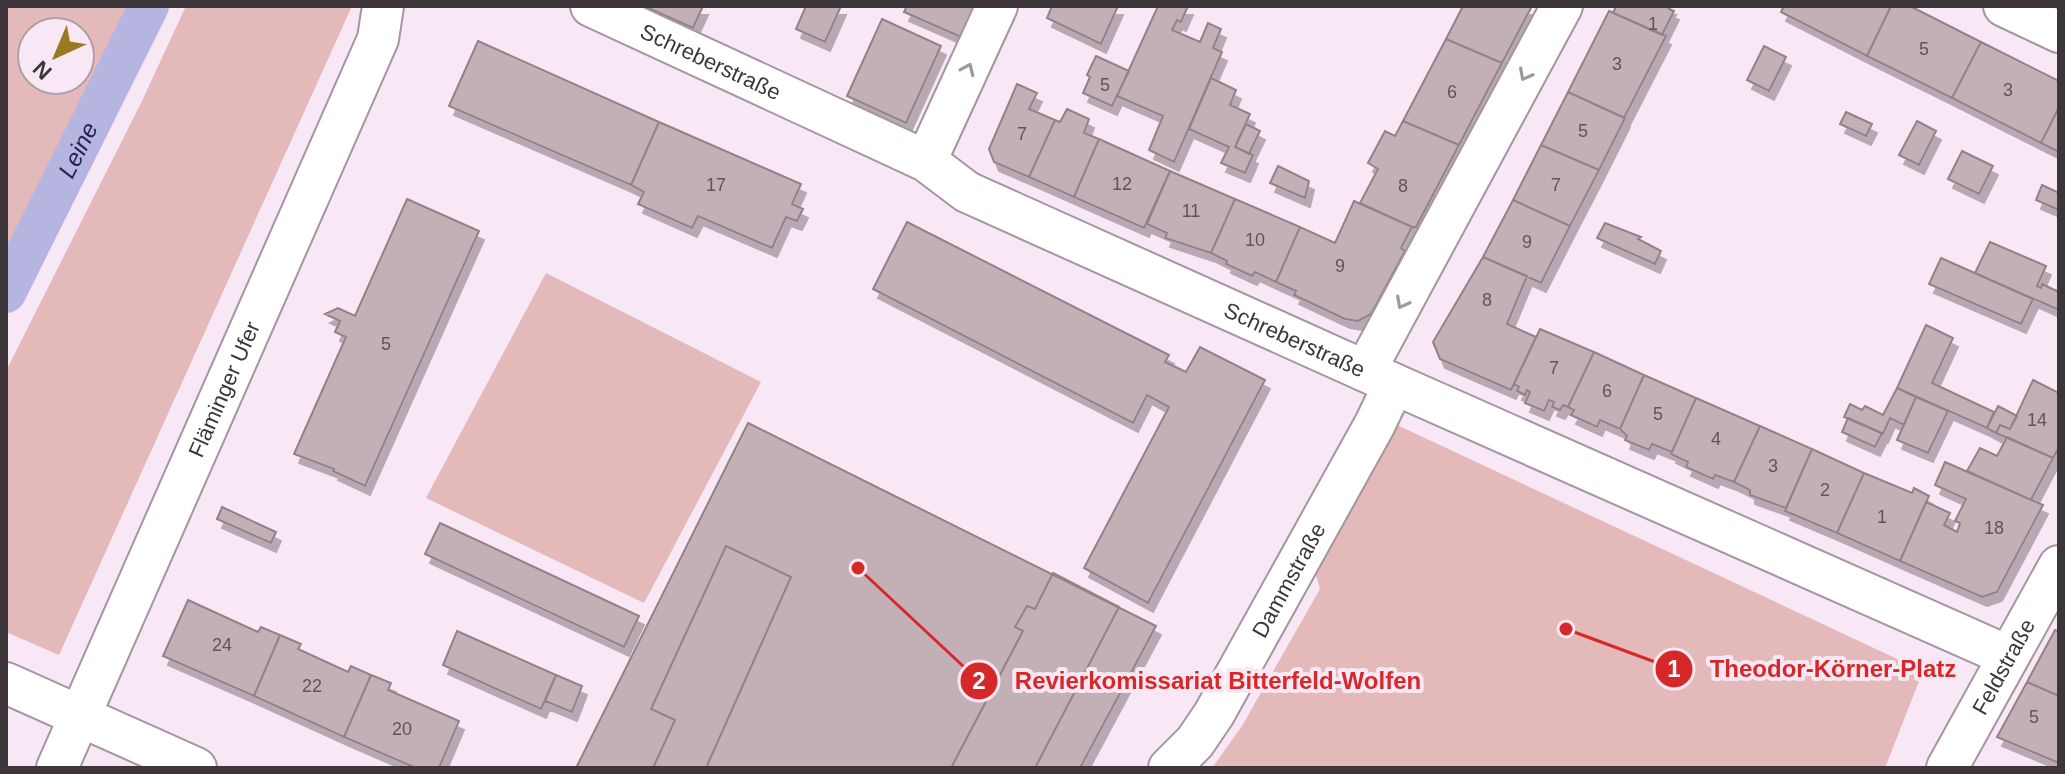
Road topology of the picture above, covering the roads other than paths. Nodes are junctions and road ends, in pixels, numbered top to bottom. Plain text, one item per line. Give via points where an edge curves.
1 (383, 6) edge
2 (591, 6) edge
3 (997, 6) edge
4 (1562, 6) edge
5 (2004, 6) edge
6 (2059, 32) edge
7 (926, 161) junction
8 (1380, 378) junction
9 (2059, 566) edge
10 (2008, 656) junction
11 (6, 683) edge
12 (80, 717) junction
13 (57, 768) edge
14 (196, 768) edge
15 (1169, 768) edge
16 (1947, 768) edge

1 - 12 street, Fläminger Ufer via 378,39
2 - 7 street, Schreberstraße
7 -> 3 street
4 -> 8 street, Dammstraße
5 - 6 street
7 - 8 street, Schreberstraße via 967,192
8 - 10 street, Schreberstraße
8 - 15 street, Dammstraße via 1375,424 1214,714
9 - 10 street, Feldstraße
10 - 16 street, Feldstraße
11 - 12 street
12 - 13 street, Fläminger Ufer
12 - 14 street

